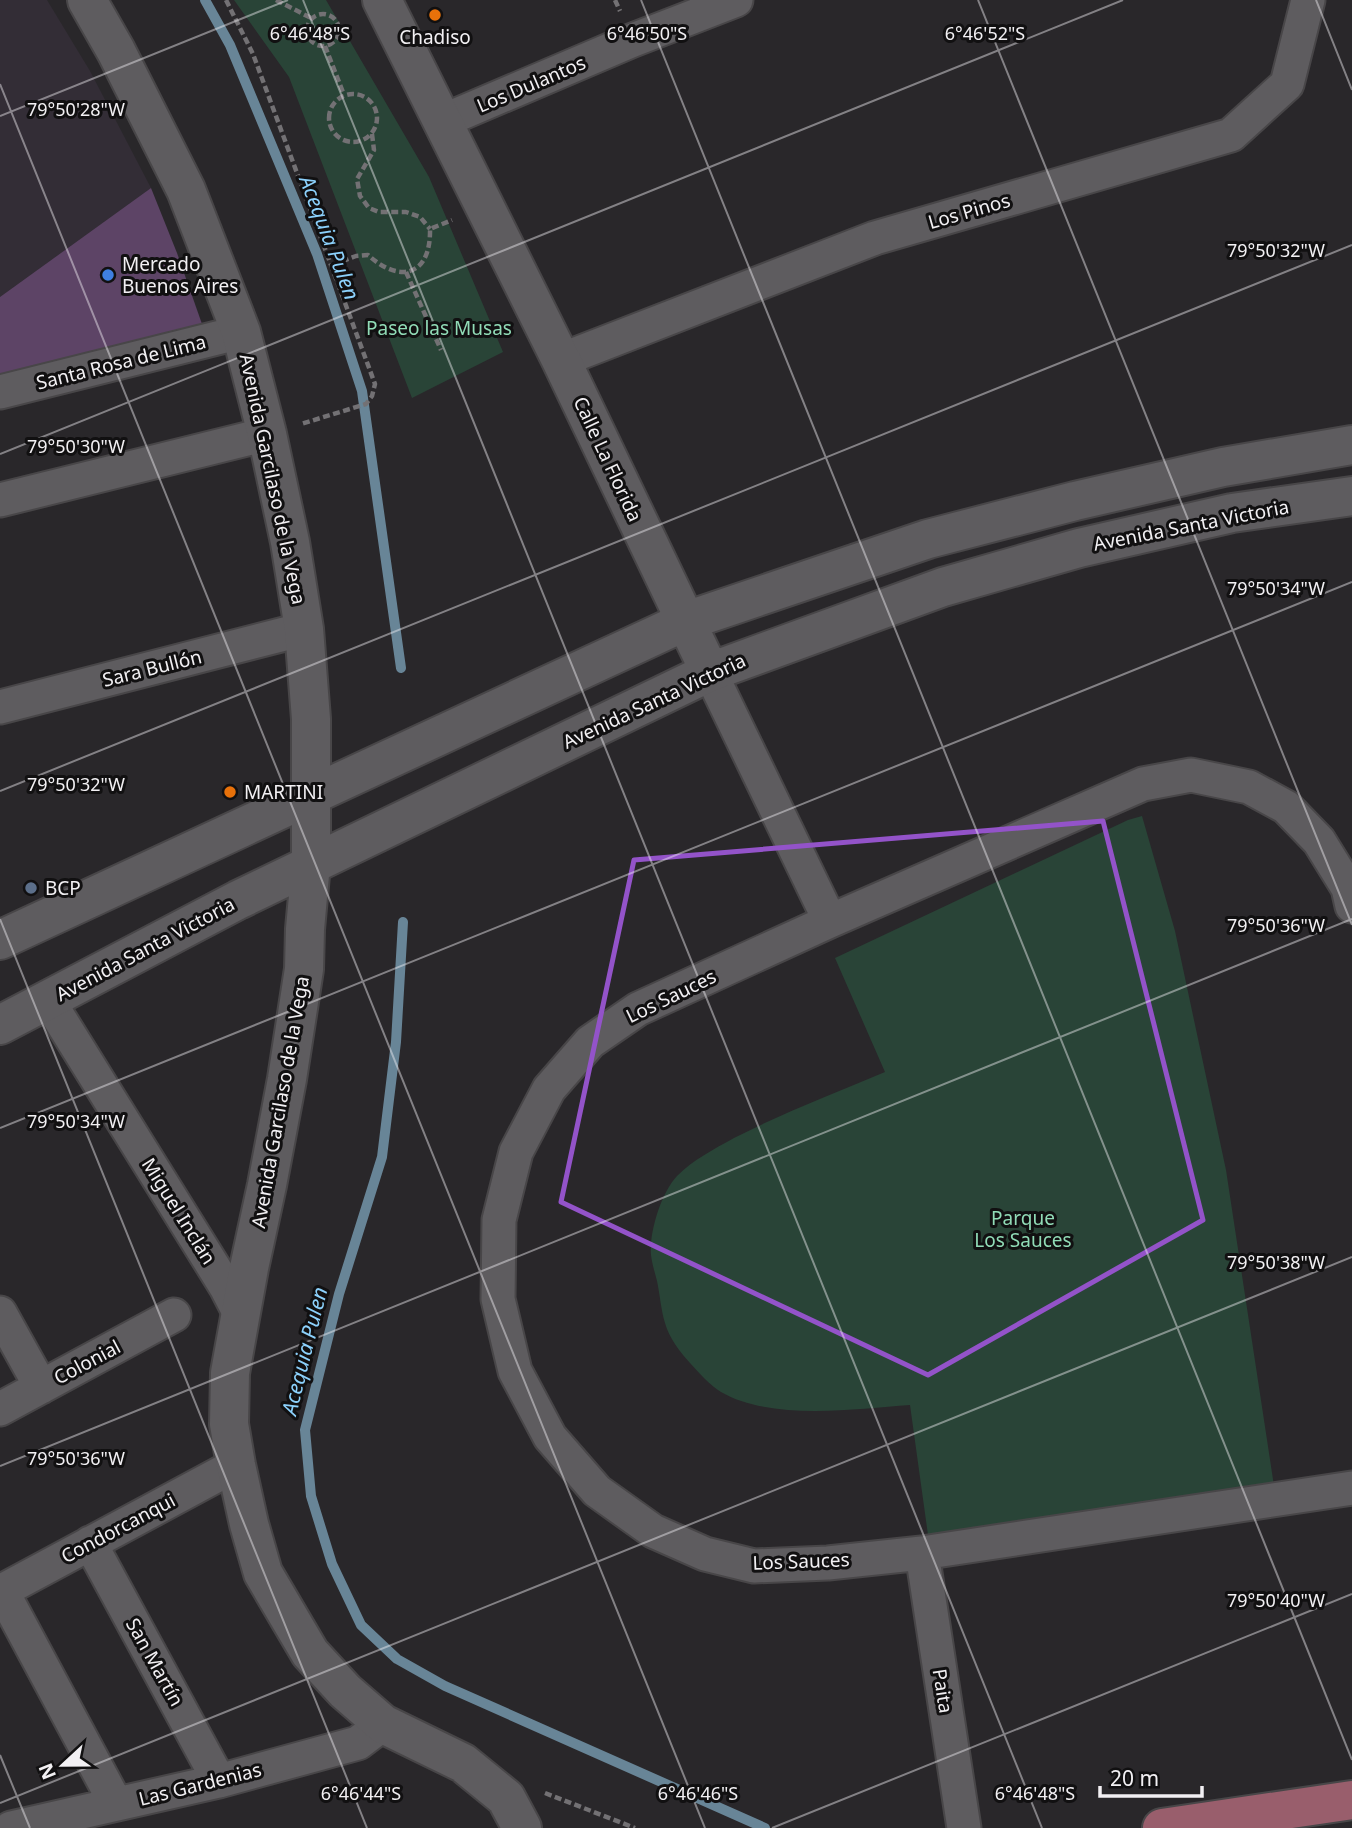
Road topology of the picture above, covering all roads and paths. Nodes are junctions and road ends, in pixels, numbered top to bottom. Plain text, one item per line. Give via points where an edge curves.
1 (87, 0) edge
2 (226, 0) edge
3 (276, 0) edge
4 (382, 0) edge
5 (736, 0) edge
6 (1308, 0) edge
7 (313, 19) junction
8 (325, 46) junction
9 (344, 94) junction
10 (443, 121) junction
11 (372, 134) junction
12 (485, 205) junction
13 (430, 229) junction
14 (332, 265) junction
15 (406, 272) junction
16 (241, 332) junction
17 (441, 351) dead end
18 (561, 360) junction
19 (0, 392) edge
20 (267, 434) junction
21 (1352, 445) edge
22 (1352, 496) edge
23 (0, 500) edge
24 (686, 621) junction
25 (304, 629) junction
26 (710, 672) junction
27 (0, 707) edge
28 (311, 795) junction
29 (311, 864) junction
30 (1352, 906) edge
31 (830, 921) junction
32 (0, 940) edge
33 (48, 1000) junction
34 (0, 1025) edge
35 (0, 1313) edge
36 (174, 1315) dead end
37 (241, 1316) junction
38 (41, 1387) junction
39 (0, 1409) edge
40 (236, 1465) junction
41 (1352, 1488) edge
42 (90, 1543) junction
43 (922, 1553) junction
44 (1, 1592) edge
45 (383, 1724) junction
46 (219, 1781) junction
47 (1352, 1800) edge
48 (116, 1804) junction
49 (11, 1828) edge
50 (522, 1828) edge
51 (964, 1828) edge
52 (1161, 1828) edge

1 - 16 main road, Avenida Garcilaso de la Vega via 186,190
2 - 14 path via 253,54
3 - 7 path
4 - 10 main road, Calle La Florida
5 - 10 street, Los Dulantos
6 - 18 street, Los Pinos via 1287,84 1231,135 875,238
7 - 8 path via 308,35 314,44
7 - 8 path via 327,14 336,20 339,31 335,41
8 - 9 path
9 - 11 path via 357,93 376,109 378,122
9 - 11 path via 328,114 330,127 349,143 362,142
10 - 12 main road, Calle La Florida
11 - 13 path via 374,150 357,179 360,196 369,208 406,212 420,217
12 - 13 path
12 - 18 main road, Calle La Florida
13 - 15 path via 420,267
14 - 15 path via 368,255 380,266
14 - 20 path via 375,384 372,396 349,411
15 - 17 path
16 - 19 street, Santa Rosa de Lima
16 - 20 main road, Avenida Garcilaso de la Vega
18 - 24 main road, Calle La Florida
20 - 23 street
20 - 25 main road, Avenida Garcilaso de la Vega
21 - 24 main road via 1196,473 928,539
22 - 26 main road, Avenida Santa Victoria via 1231,513 1079,548 943,587
24 - 26 main road, Calle La Florida
24 - 28 main road
25 - 27 street, Sara Bullón
25 - 28 main road, Avenida Garcilaso de la Vega via 312,719
26 - 29 main road, Avenida Santa Victoria
26 - 31 street, Calle La Florida
28 - 29 main road, Avenida Garcilaso de la Vega
28 - 32 main road
29 - 33 main road, Avenida Santa Victoria
29 - 37 main road, Avenida Garcilaso de la Vega via 304,969 288,1079
30 - 31 street, Los Sauces via 1348,888 1319,841 1286,807 1249,787 1191,775 1143,783
31 - 43 street, Los Sauces via 638,1009 590,1042 549,1089 516,1152 499,1220 498,1299 515,1371 550,1437 597,1491 653,1531 705,1554 754,1566
33 - 34 main road, Avenida Santa Victoria
33 - 37 street, Miguel Inclán
35 - 38 street
36 - 38 street, Colonial
37 - 40 main road, Avenida Garcilaso de la Vega via 230,1373 229,1424
38 - 39 street, Colonial
40 - 42 street, Condorcanqui
40 - 45 main road, Avenida Garcilaso de la Vega via 263,1573 286,1614 310,1653
41 - 43 street, Los Sauces
42 - 44 street, Condorcanqui
42 - 46 street, San Martín
43 - 51 street, Paita
44 - 48 street
45 - 46 street, Las Gardenias via 358,1743
45 - 50 main road, Avenida Garcilaso de la Vega via 463,1763 506,1798
46 - 48 street, Las Gardenias
47 - 52 main road
48 - 49 street, Las Gardenias

